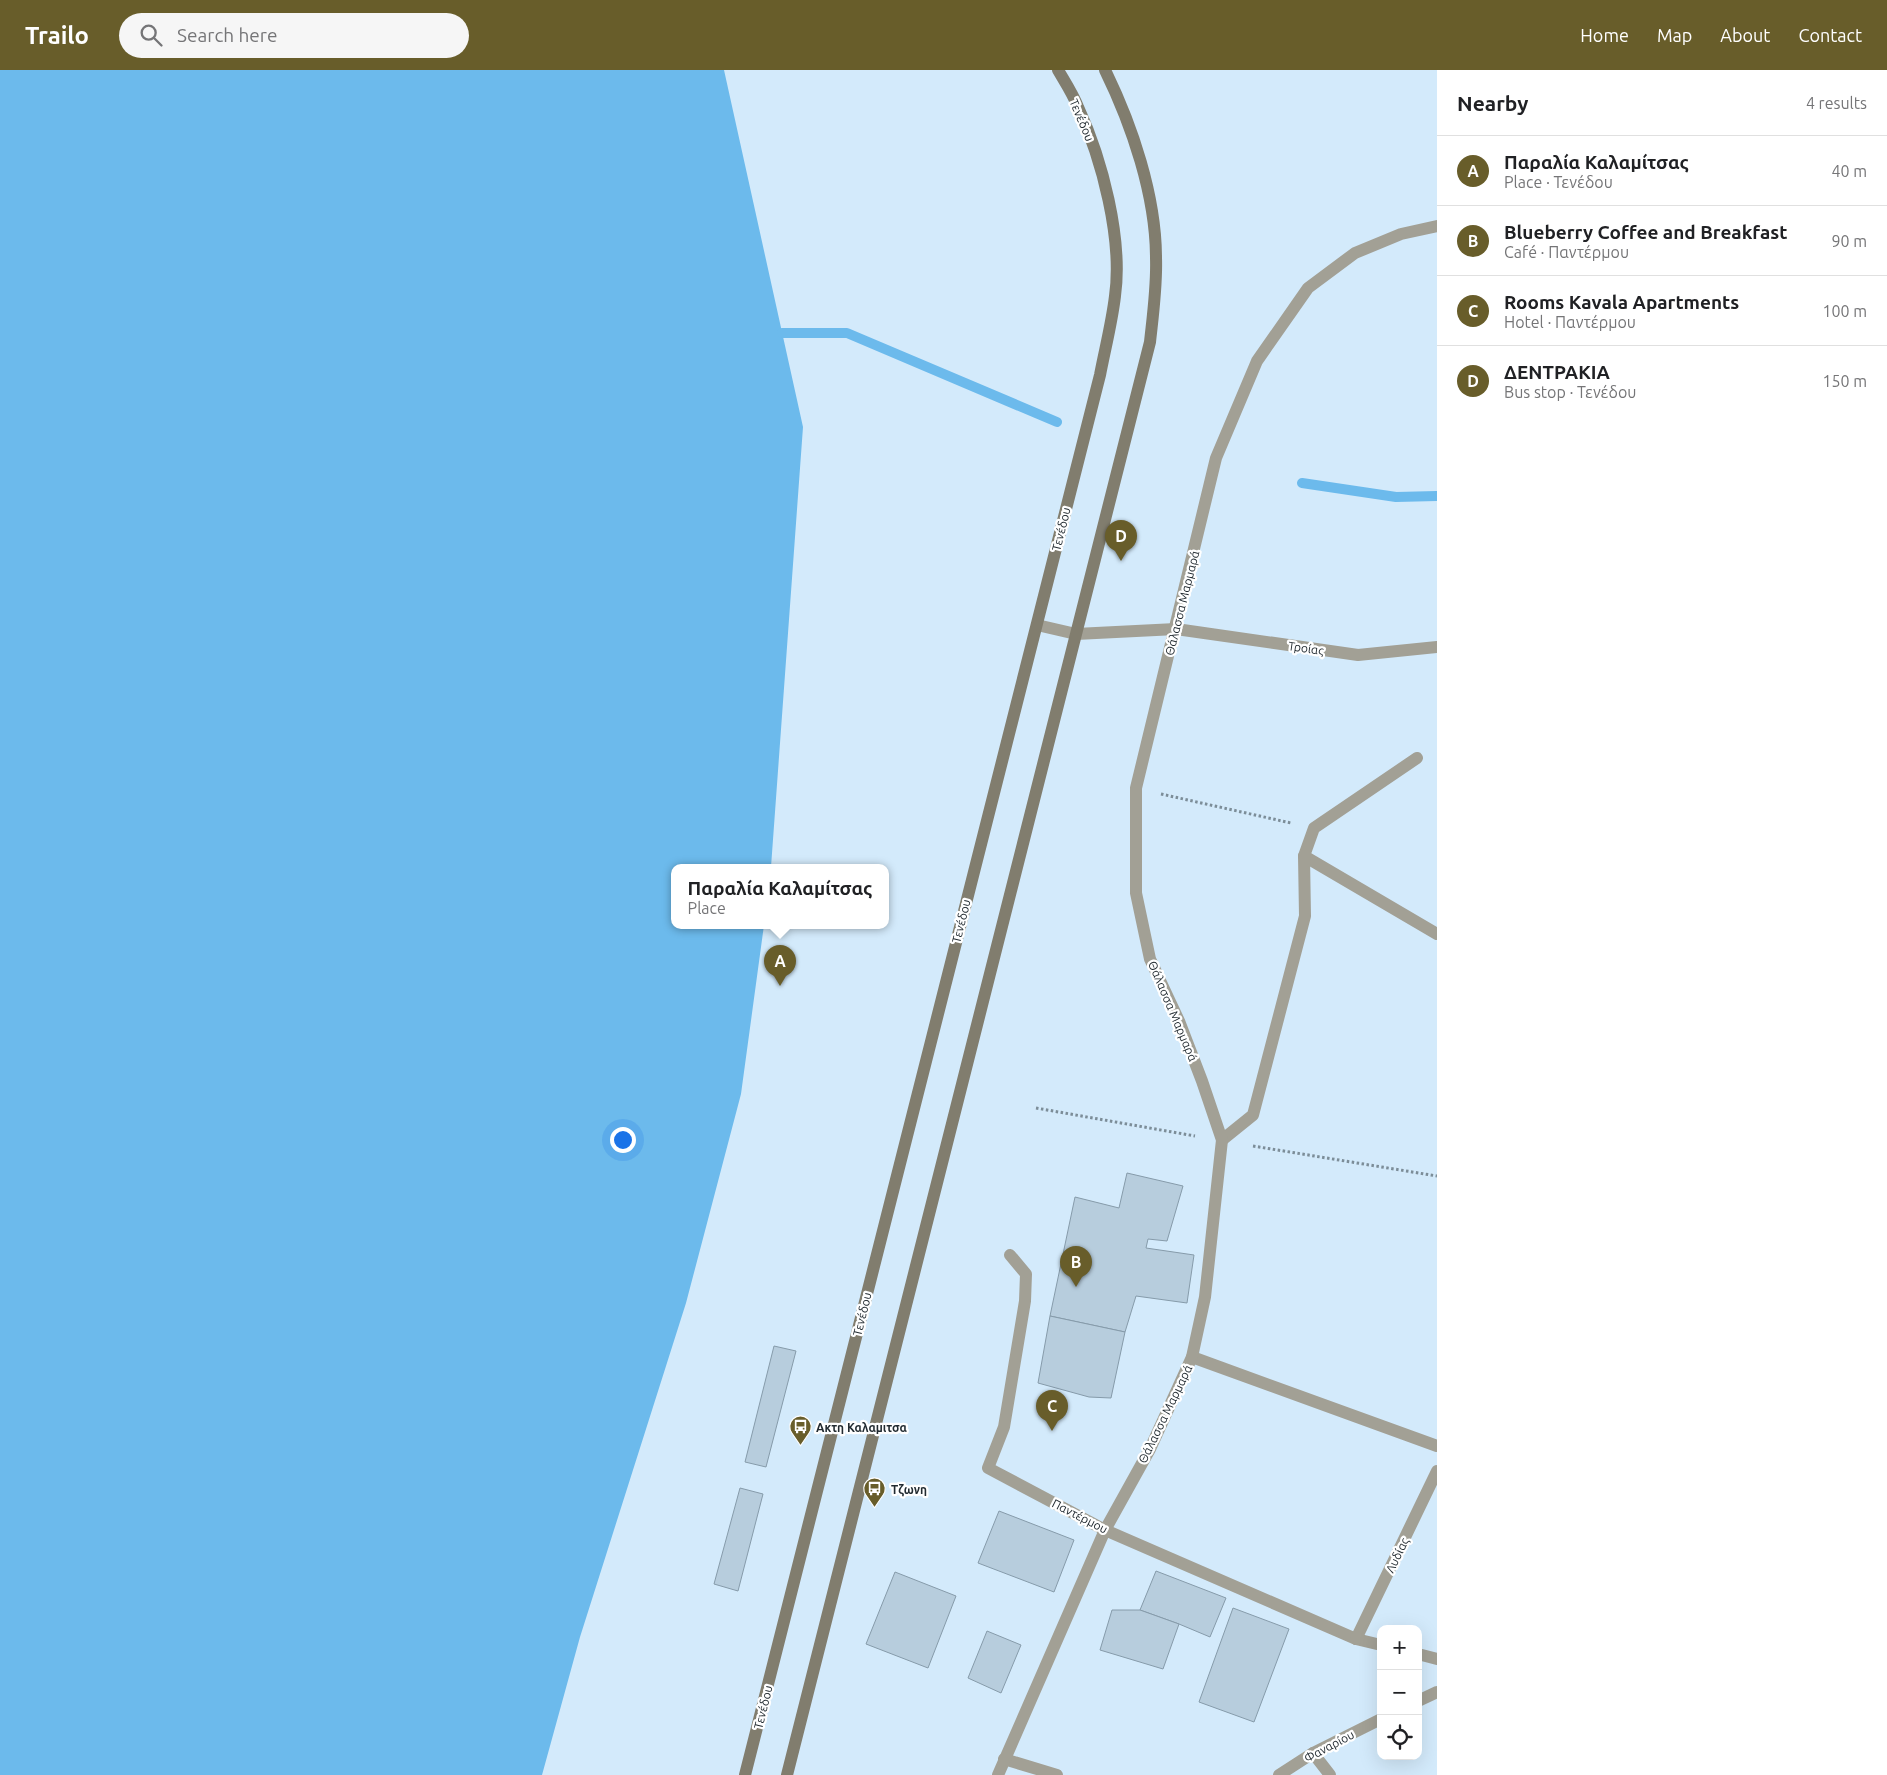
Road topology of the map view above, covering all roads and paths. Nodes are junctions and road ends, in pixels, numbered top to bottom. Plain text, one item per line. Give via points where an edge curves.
1 (1058, 70) edge
2 (1105, 70) edge
3 (1437, 226) edge
4 (1037, 625) junction
5 (1176, 629) junction
6 (1076, 634) junction
7 (1437, 647) edge
8 (1416, 758) dead end
9 (1136, 788) junction
10 (1314, 828) junction
11 (1304, 856) junction
12 (1437, 934) edge
13 (1222, 1140) junction
14 (1010, 1255) dead end
15 (1192, 1357) junction
16 (1437, 1446) edge
17 (1437, 1471) edge
18 (1105, 1530) junction
19 (1356, 1639) junction
20 (1377, 1644) edge
21 (1422, 1655) edge
22 (1437, 1659) edge
23 (1437, 1692) edge
24 (1422, 1699) edge
25 (1377, 1722) edge
26 (1313, 1753) junction
27 (1004, 1759) junction
28 (745, 1775) edge
29 (787, 1775) edge
30 (998, 1775) edge
31 (1057, 1775) edge
32 (1279, 1775) edge
33 (1330, 1775) edge

1 - 4 main road, Τενέδου via 1078,107 1104,182 1112,220 1116,295 1100,375
2 - 6 main road via 1129,127 1152,211 1155,300 1150,342
3 - 5 street, Θάλασσα Μαρμαρά via 1401,234 1355,253 1308,288 1257,361 1216,458
4 - 6 street, Τροίας
4 - 28 main road, Τενέδου
5 - 6 street, Τροίας
5 - 7 street, Τροίας via 1358,655
5 - 9 street, Θάλασσα Μαρμαρά
6 - 29 main road
8 - 10 street
9 - 10 path
9 - 13 street, Θάλασσα Μαρμαρά via 1136,893 1150,959 1179,1020
10 - 11 street
11 - 12 street
11 - 13 street via 1305,916 1254,1114
13 - 15 street, Θάλασσα Μαρμαρά via 1205,1297
14 - 18 street, Παντέρμου via 1026,1274 1025,1301 1004,1427 988,1468
15 - 16 street
15 - 18 street, Θάλασσα Μαρμαρά via 1150,1449
17 - 19 street, Λυδίας
18 - 19 street, Παντέρμου
18 - 27 street, Θάλασσα Μαρμαρά
19 - 20 street, Παντέρμου
21 - 22 street
23 - 24 street
25 - 26 street, Φαναρίου
26 - 32 street, Φαναρίου
26 - 33 street
27 - 30 street, Θάλασσα Μαρμαρά
27 - 31 street

